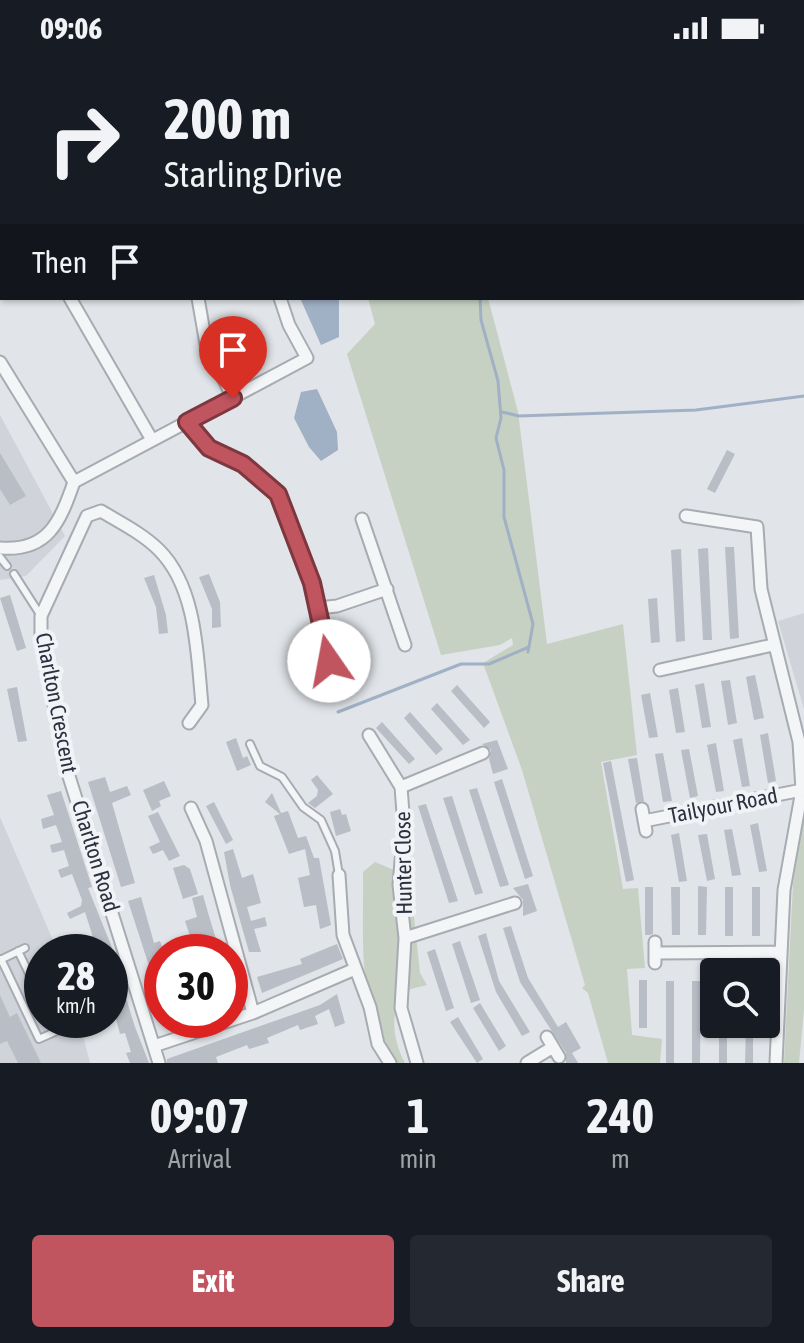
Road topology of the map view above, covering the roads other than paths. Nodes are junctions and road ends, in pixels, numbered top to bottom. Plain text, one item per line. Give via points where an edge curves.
1 (71, 300) edge
2 (198, 300) edge
3 (281, 300) edge
4 (0, 362) edge
5 (233, 398) junction
6 (187, 422) junction
7 (152, 440) junction
8 (74, 482) junction
9 (686, 516) dead end
10 (362, 519) dead end
11 (0, 548) edge
12 (0, 557) edge
13 (7, 566) dead end
14 (14, 574) dead end
15 (387, 589) junction
16 (318, 608) junction
17 (41, 616) junction
18 (405, 645) dead end
19 (773, 645) junction
20 (329, 661) dead end
21 (660, 670) dead end
22 (804, 707) edge
23 (791, 711) junction
24 (189, 723) dead end
25 (369, 735) dead end
26 (250, 744) dead end
27 (802, 752) edge
28 (483, 753) dead end
29 (401, 787) junction
30 (74, 788) joint
31 (802, 790) edge
32 (191, 808) dead end
33 (644, 820) dead end
34 (339, 875) joint
35 (515, 903) dead end
36 (405, 938) junction
37 (781, 952) junction
38 (655, 953) dead end
39 (24, 956) edge
40 (0, 959) edge
41 (355, 969) junction
42 (24, 1008) edge
43 (253, 1013) junction
44 (154, 1046) junction
45 (553, 1047) dead end
46 (159, 1063) edge
47 (390, 1063) edge
48 (417, 1063) edge
49 (527, 1063) edge
50 (776, 1063) edge

1 - 7 street
2 - 5 street via 206,344
3 - 5 street via 307,358
4 - 8 street
5 - 6 street
6 - 7 street
6 - 16 street via 209,448 243,464 278,494
7 - 8 street
8 - 11 street via 62,516 47,535 27,548
9 - 19 street, Tailyour Road via 757,527 761,589
10 - 15 street
12 - 13 lane
14 - 17 lane
15 - 16 street
15 - 18 street
16 - 20 street
17 - 24 street, Charlton Crescent via 89,513 101,511 149,541 180,580 189,606 202,705
17 - 30 street, Charlton Crescent via 49,685
19 - 21 street
19 - 23 street, Tailyour Road
22 - 23 lane
23 - 27 street, Tailyour Road
25 - 29 street, Hunter Close
26 - 34 lane via 260,766 282,777 303,807 321,820
27 - 31 street, Tailyour Road
28 - 29 street, Hunter Close
29 - 36 street, Hunter Close via 399,885
30 - 44 street, Charlton Road
31 - 33 street, Tailyour Road
31 - 37 street, Tailyour Road via 784,890
32 - 43 street via 206,841
34 - 41 street via 343,935
35 - 36 street, Hunter Close
36 - 48 street, Hunter Close via 401,1008
37 - 38 street
37 - 50 street, Tailyour Road
39 - 40 lane via 21,949
40 - 42 lane
41 - 43 street
41 - 47 street via 378,1044
43 - 44 street
44 - 46 street, Charlton Road
45 - 49 street

